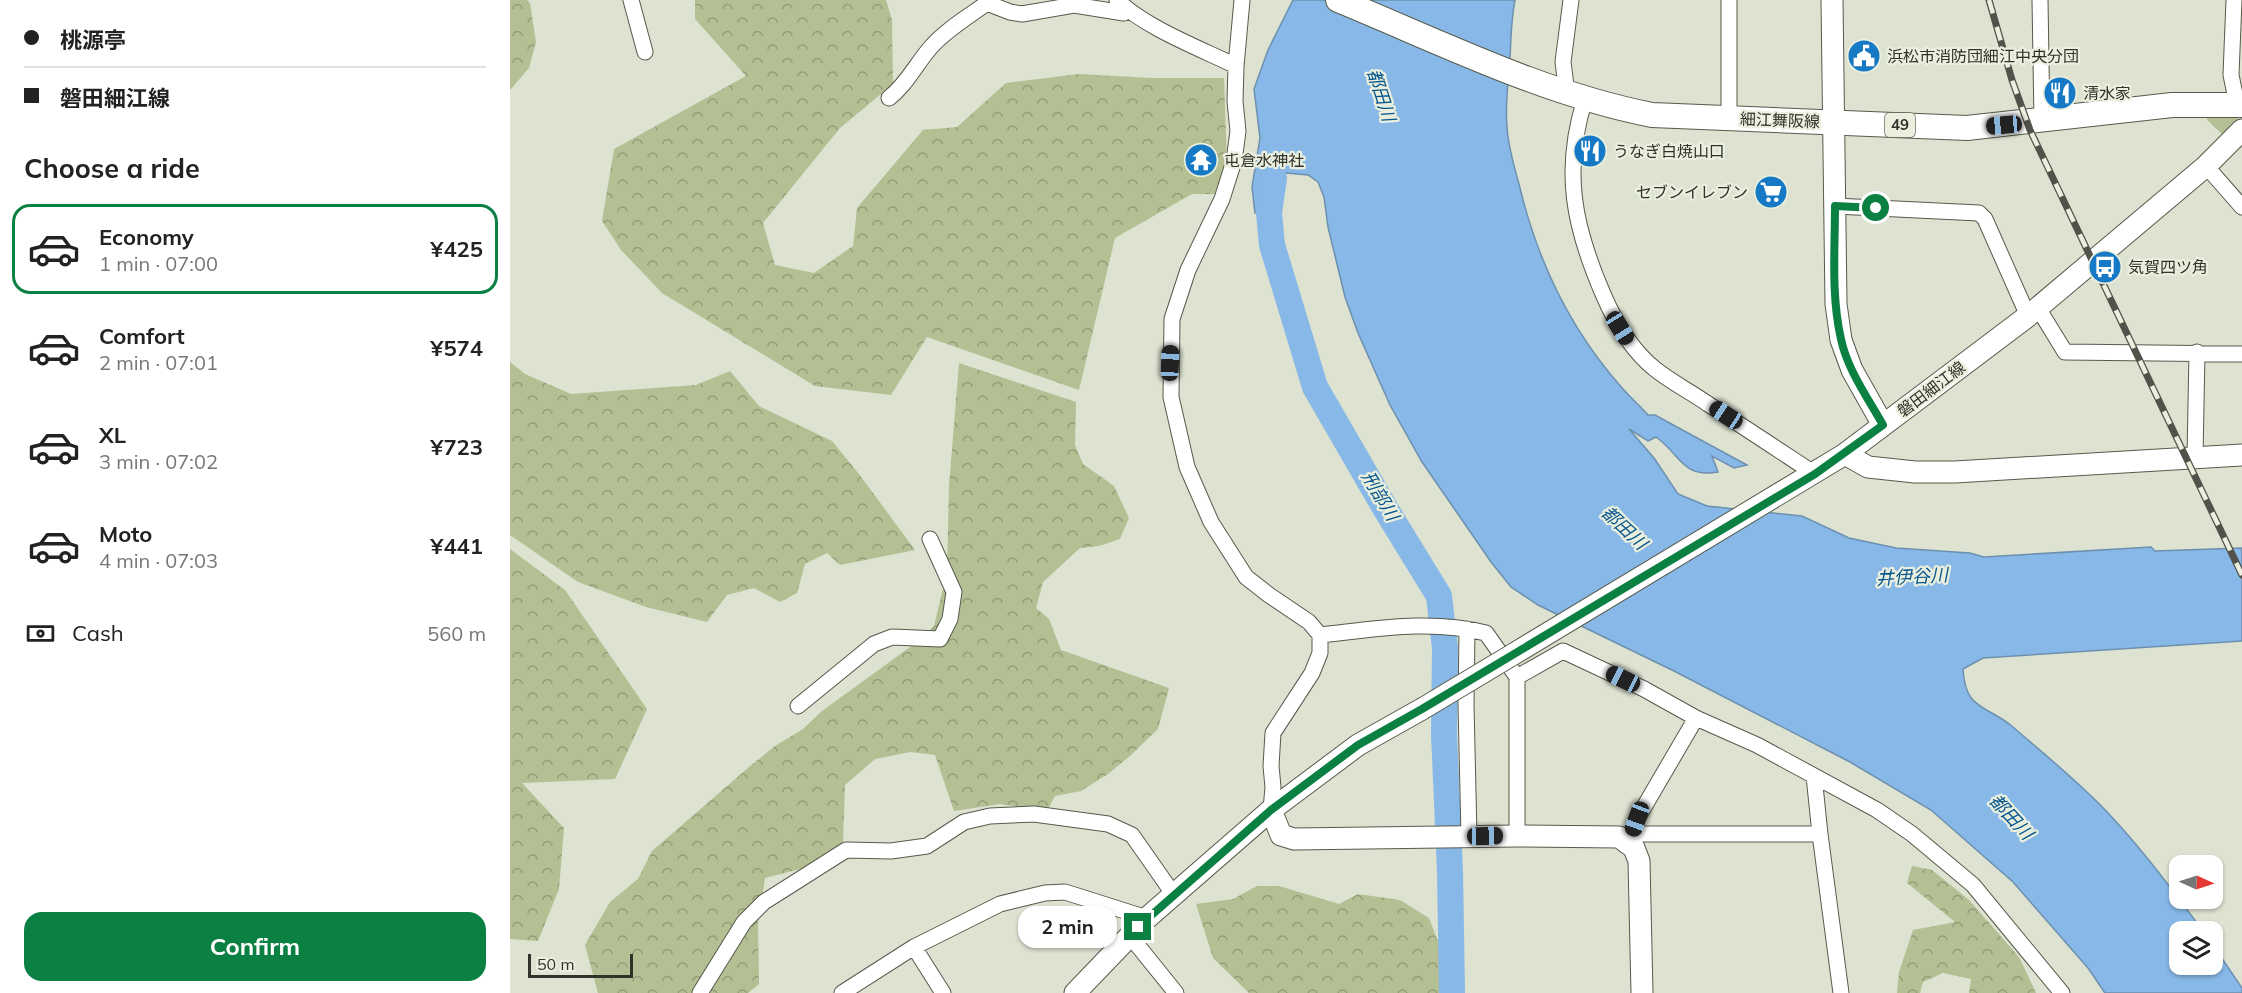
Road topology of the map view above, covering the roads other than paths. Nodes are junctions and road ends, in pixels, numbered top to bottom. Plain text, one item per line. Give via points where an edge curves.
1 (631, 0) edge
2 (1242, 0) edge
3 (1338, 0) edge
4 (1571, 0) edge
5 (1729, 0) edge
6 (1832, 0) edge
7 (2040, 0) edge
8 (2234, 0) edge
9 (987, 2) edge
10 (1122, 5) edge
11 (645, 52) dead end
12 (1236, 66) junction
13 (1571, 95) junction
14 (889, 98) dead end
15 (2240, 104) edge
16 (1729, 118) junction
17 (1833, 121) junction
18 (2042, 121) junction
19 (2242, 130) edge
20 (2206, 166) junction
21 (1835, 206) junction
22 (2242, 207) edge
23 (2033, 312) junction
24 (2197, 352) junction
25 (2242, 354) edge
26 (1883, 425) junction
27 (1845, 454) junction
28 (2242, 455) edge
29 (2195, 457) junction
30 (1811, 477) junction
31 (930, 539) dead end
32 (1464, 628) junction
33 (1320, 635) junction
34 (1517, 677) junction
35 (798, 706) dead end
36 (1696, 718) junction
37 (1814, 776) junction
38 (1271, 810) junction
39 (1820, 834) junction
40 (1469, 836) junction
41 (1517, 836) junction
42 (1628, 841) junction
43 (1174, 896) junction
44 (1147, 918) junction
45 (1130, 936) junction
46 (914, 947) junction
47 (700, 993) edge
48 (842, 993) edge
49 (943, 993) edge
50 (1075, 993) edge
51 (1176, 993) edge
52 (1642, 993) edge
53 (1841, 993) edge
54 (2062, 993) edge

1 - 11 street
2 - 12 street
3 - 13 main road, 細江舞阪線 / 49
4 - 13 street via 1563,62
5 - 16 street
6 - 17 main road
7 - 18 street
8 - 15 street via 2231,75
9 - 10 street via 1022,14 1074,4 1124,13
9 - 14 street via 930,48
10 - 12 street
12 - 33 street via 1238,131 1234,160 1172,319 1171,397 1187,467 1211,522 1246,577 1309,622
13 - 16 main road, 細江舞阪線 / 49 via 1652,115
13 - 30 street via 1577,125 1573,187 1578,228 1620,328 1654,368
15 - 18 main road, 細江舞阪線 / 49 via 2172,105
16 - 17 main road, 細江舞阪線 / 49
17 - 18 main road, 細江舞阪線 / 49 via 1967,128
17 - 21 main road
19 - 20 main road, 磐田細江線
20 - 22 street
20 - 23 main road, 磐田細江線
21 - 23 street via 1979,213
21 - 26 main road via 1836,304 1841,340 1852,370
23 - 24 street via 2065,352
23 - 26 main road, 磐田細江線
24 - 25 street
24 - 29 street
26 - 27 main road, 磐田細江線
27 - 29 main road via 1868,467 1915,472
27 - 30 main road, 磐田細江線
28 - 29 main road
30 - 38 main road, 磐田細江線, bridge via 1358,745
31 - 35 street via 954,592 950,620 940,639 892,637 874,644
32 - 33 street via 1429,624
32 - 34 street via 1486,633
32 - 40 street
33 - 38 street via 1320,653 1312,673 1273,733
34 - 36 street via 1563,651
34 - 41 street
36 - 37 street
36 - 42 street
37 - 39 street
37 - 54 street via 1877,810 1973,885
38 - 40 main road via 1281,835 1294,839
38 - 43 main road, 磐田細江線
39 - 42 street via 1635,834
39 - 53 street
40 - 41 main road
41 - 42 main road via 1596,835
42 - 52 main road via 1639,861
43 - 44 main road, 磐田細江線
43 - 47 street via 1132,835 1108,824 1034,814 990,816 964,822 927,846 891,851 846,850 764,902 744,921
44 - 45 main road, 磐田細江線
44 - 46 street via 1065,892 1045,893 1000,904
45 - 50 main road, 磐田細江線
45 - 51 street
46 - 48 street
46 - 49 street

